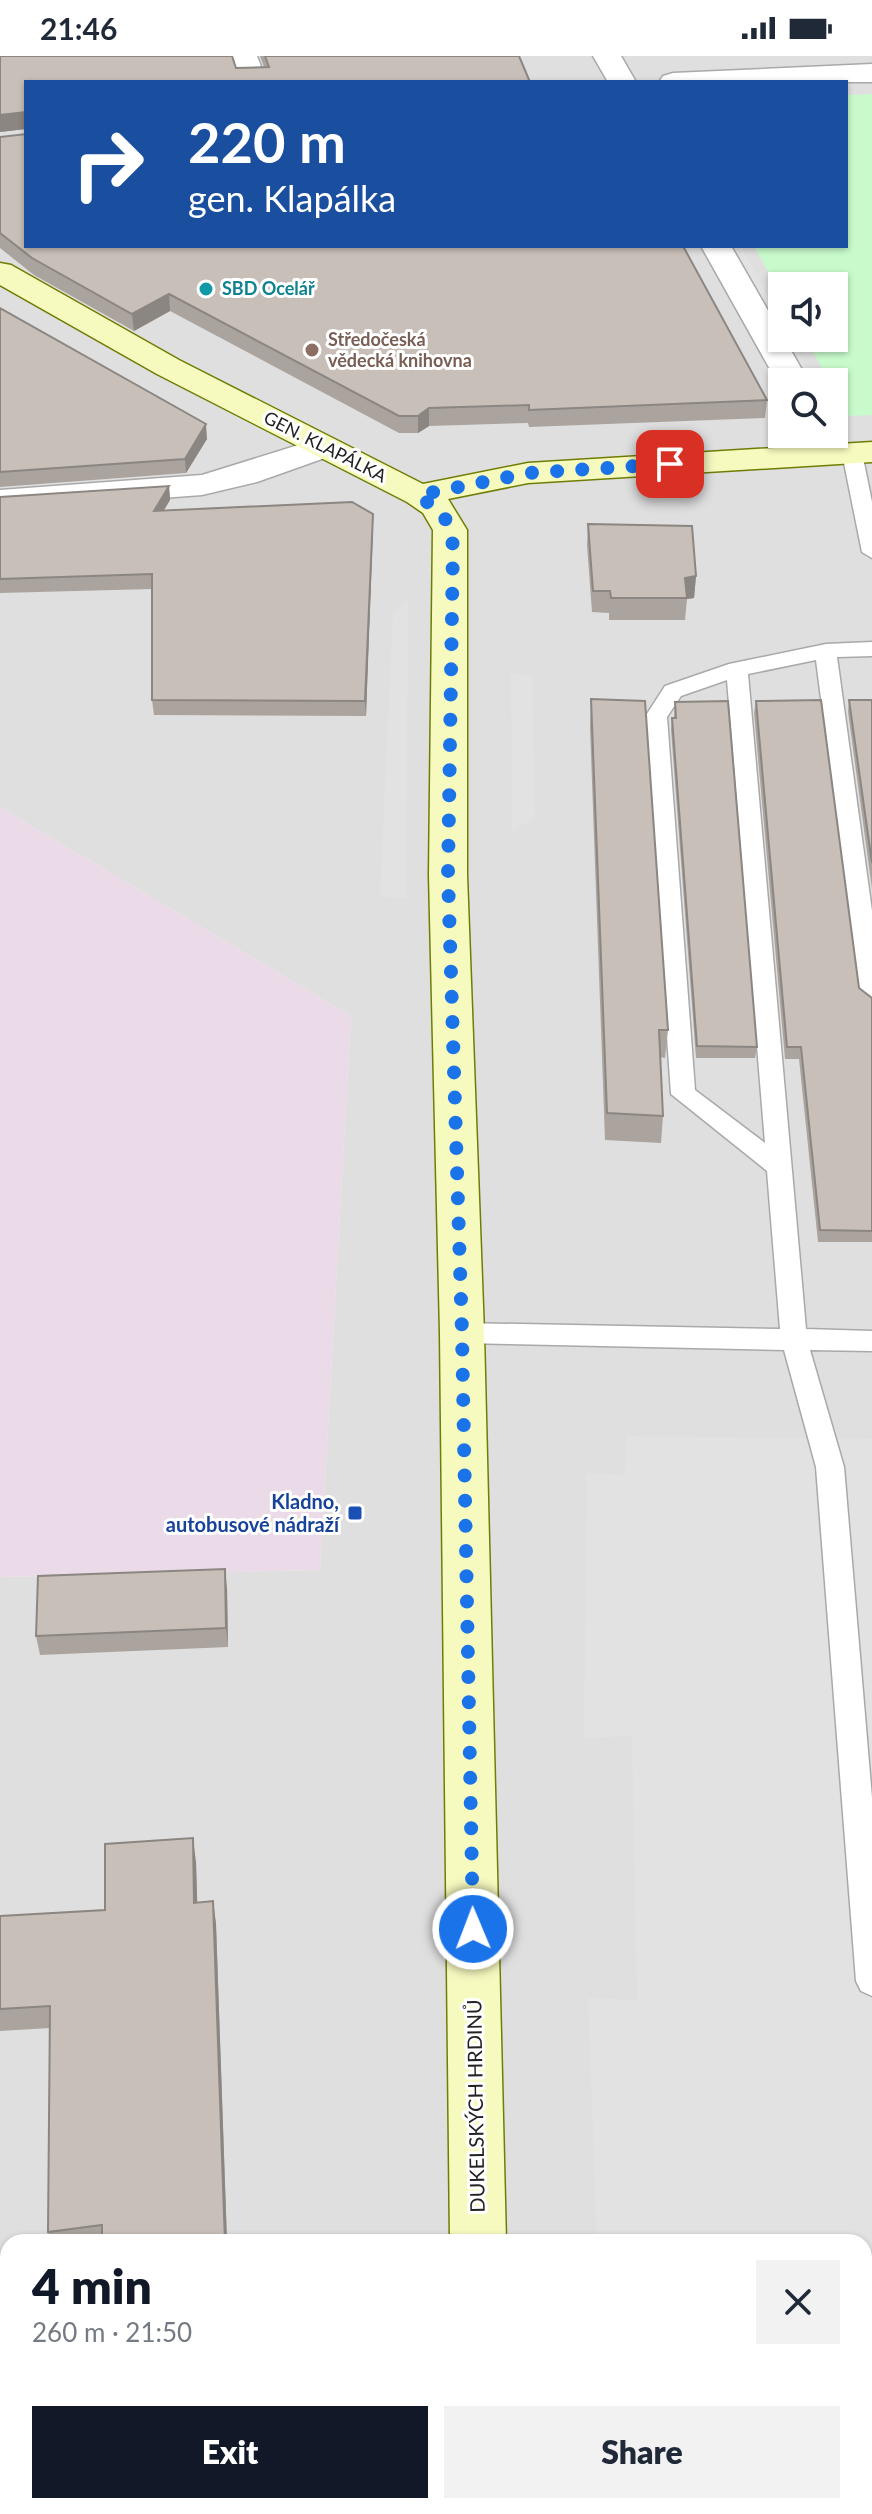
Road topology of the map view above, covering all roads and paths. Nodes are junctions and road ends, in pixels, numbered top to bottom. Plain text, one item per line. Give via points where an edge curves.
1 (243, 56) edge
2 (607, 56) edge
3 (872, 73) edge
4 (252, 80) edge
5 (621, 80) edge
6 (717, 80) edge
7 (717, 248) edge
8 (0, 272) edge
9 (785, 368) edge
10 (324, 447) junction
11 (862, 453) edge
12 (419, 495) junction
13 (0, 500) edge
14 (872, 552) edge
15 (872, 649) edge
16 (826, 651) junction
17 (737, 669) junction
18 (872, 999) edge
19 (779, 1167) junction
20 (462, 1333) junction
21 (794, 1340) junction
22 (872, 1341) edge
23 (872, 1981) edge
24 (478, 2234) edge

1 - 4 street
2 - 5 street
3 - 6 street
7 - 9 street
8 - 10 main road, GEN. KLAPÁLKA
10 - 12 main road, GEN. KLAPÁLKA
10 - 13 street via 202,485
11 - 12 main road via 528,473
11 - 14 lane
12 - 20 main road, DUKELSKÝCH HRDINŮ via 445,518 453,545 448,875
15 - 16 lane
16 - 17 lane
16 - 18 lane
17 - 19 lane
17 - 19 lane via 673,691 656,717 683,1094
19 - 21 lane
20 - 21 lane
20 - 24 main road, DUKELSKÝCH HRDINŮ
21 - 22 lane
21 - 23 lane via 830,1467

